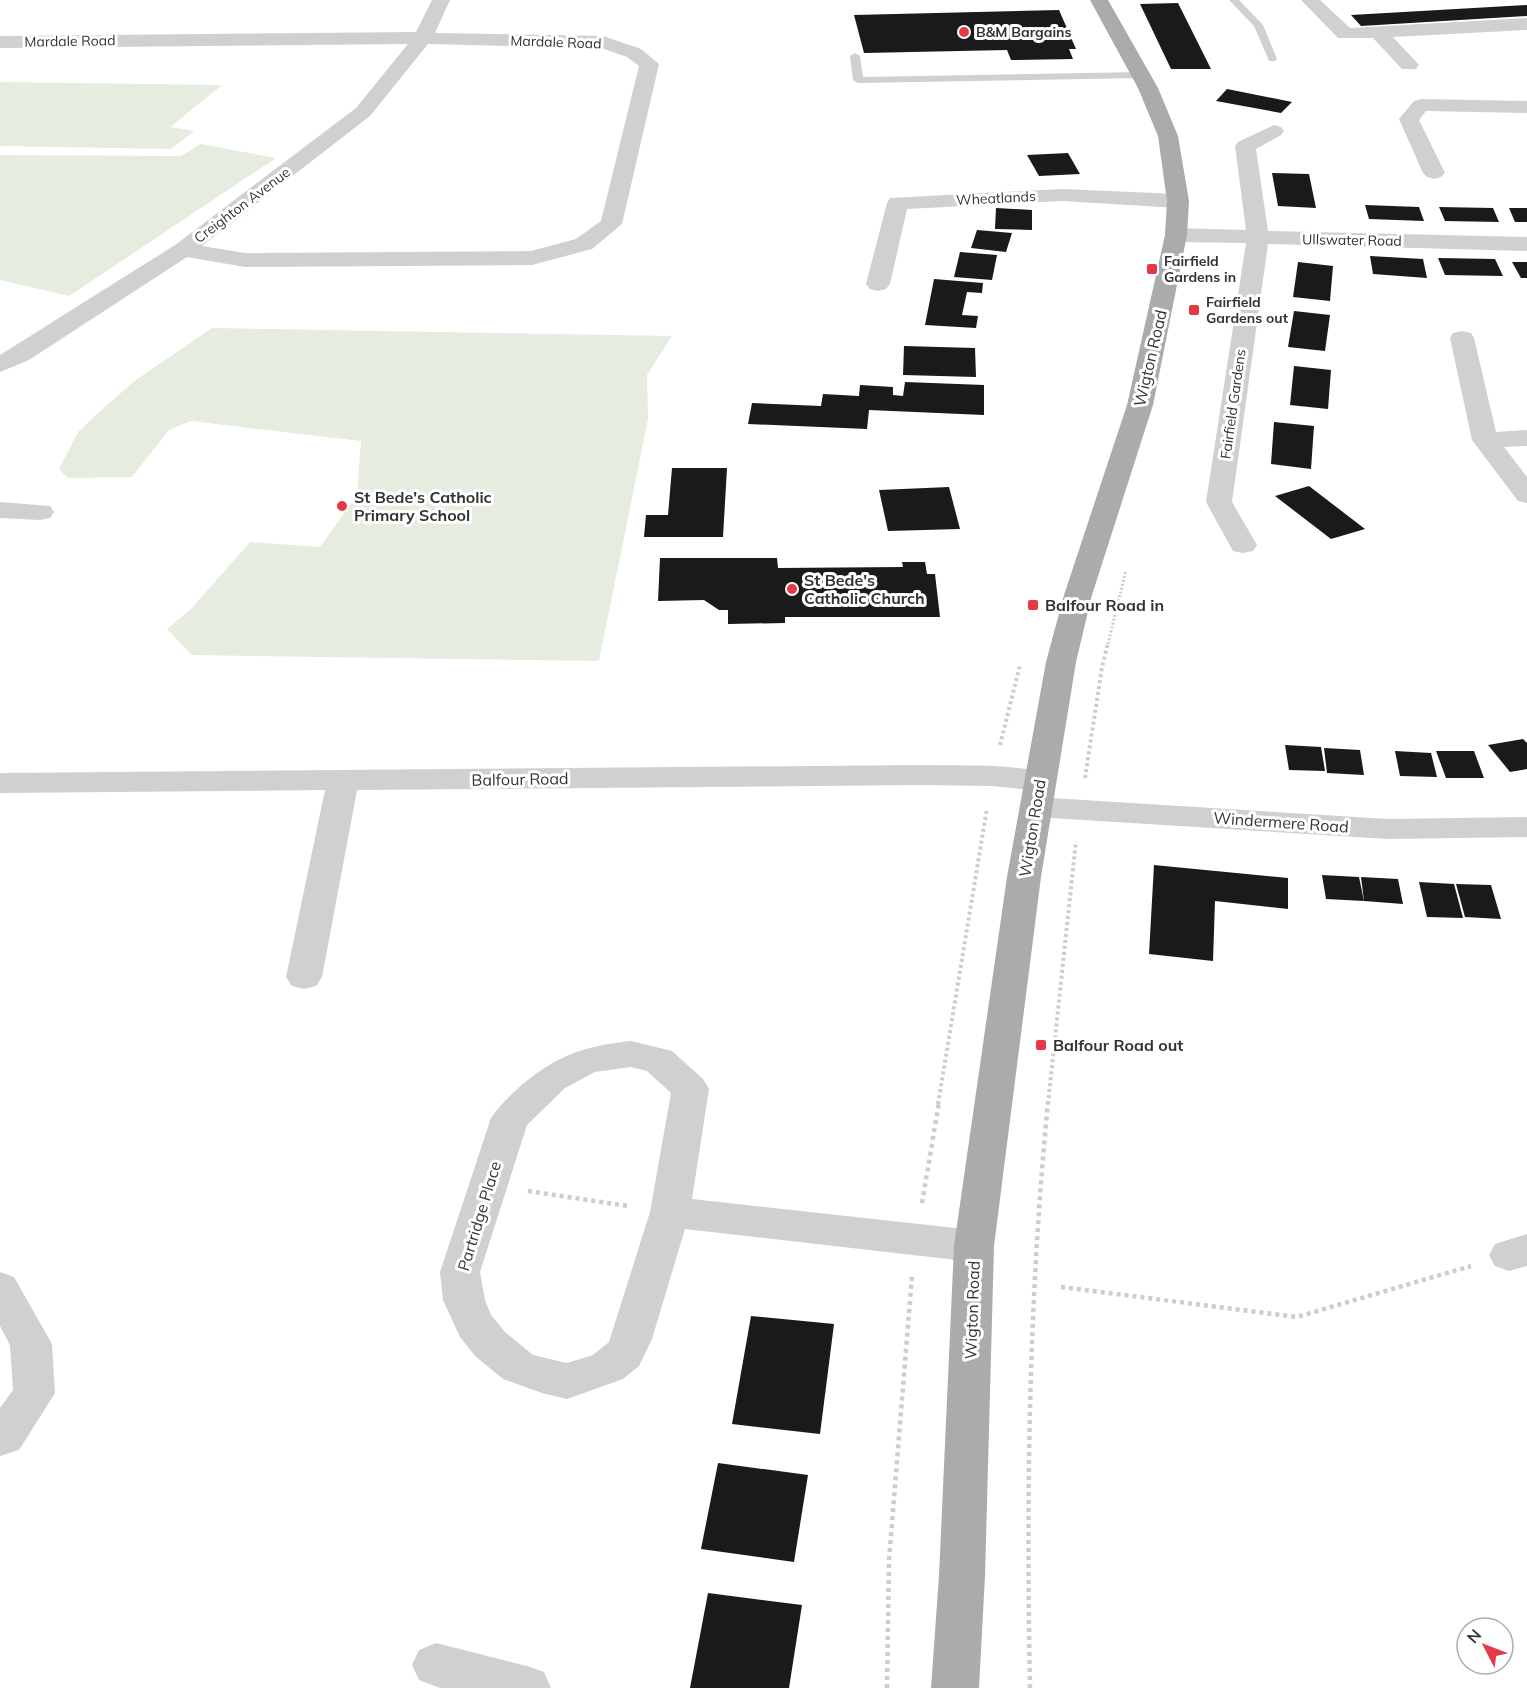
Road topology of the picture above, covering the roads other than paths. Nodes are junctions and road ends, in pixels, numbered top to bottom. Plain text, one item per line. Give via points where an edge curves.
1 (441, 0) edge
2 (1099, 0) edge
3 (1234, 0) edge
4 (1310, 0) edge
5 (1527, 24) edge
6 (1473, 28) junction
7 (1380, 34) junction
8 (423, 38) junction
9 (0, 42) edge
10 (1488, 42) dead end
11 (855, 56) dead end
12 (1272, 59) dead end
13 (1409, 65) dead end
14 (1141, 75) junction
15 (1527, 107) edge
16 (1274, 131) dead end
17 (1434, 173) dead end
18 (1178, 201) junction
19 (1176, 235) junction
20 (1258, 237) junction
21 (1527, 244) edge
22 (183, 250) junction
23 (878, 284) dead end
24 (1462, 338) dead end
25 (0, 365) edge
26 (1527, 438) edge
27 (1485, 440) junction
28 (1527, 495) edge
29 (0, 510) edge
30 (40, 512) dead end
31 (1243, 544) dead end
32 (343, 781) junction
33 (0, 783) edge
34 (1037, 794) junction
35 (1527, 828) edge
36 (304, 977) dead end
37 (670, 1212) junction
38 (974, 1246) junction
39 (0, 1288) edge
40 (0, 1438) edge
41 (436, 1665) dead end
42 (527, 1688) edge
43 (955, 1688) edge

1 - 8 street, Creighton Avenue
2 - 14 main road, Wigton Road
3 - 12 lane via 1258,25
4 - 7 street via 1345,34
5 - 6 street
6 - 7 street
6 - 10 street
7 - 13 street
8 - 9 street, Mardale Road
8 - 22 street, Creighton Avenue via 363,112
8 - 22 street, Mardale Road via 603,42 649,63 611,224 584,244 532,258 245,260
11 - 14 lane via 858,80
14 - 18 main road, Wigton Road via 1168,136
15 - 17 street via 1421,105 1409,119
16 - 20 street, Fairfield Gardens via 1245,146
18 - 19 main road, Wigton Road
18 - 23 street, Wheatlands via 1062,195 898,203
19 - 20 street, Ullswater Road
19 - 34 main road, Wigton Road via 1140,405 1078,595 1061,662
20 - 21 street, Ullswater Road
20 - 31 street, Fairfield Gardens via 1219,502
22 - 25 street, Creighton Avenue
24 - 27 street
26 - 27 street
27 - 28 street
29 - 30 street
32 - 33 street, Balfour Road
32 - 34 street, Balfour Road via 992,776
32 - 36 street
34 - 35 street, Windermere Road via 1080,810 1388,829
34 - 38 main road, Wigton Road
37 - 37 street, Partridge Place via 690,1089 659,1060 631,1054 583,1062 552,1079 510,1118 460,1272 464,1300 475,1325 490,1344 518,1367 542,1376 567,1381 608,1367 624,1354 631,1339
37 - 38 street
38 - 43 main road, Wigton Road
39 - 40 street via 31,1344 34,1393
41 - 42 street

